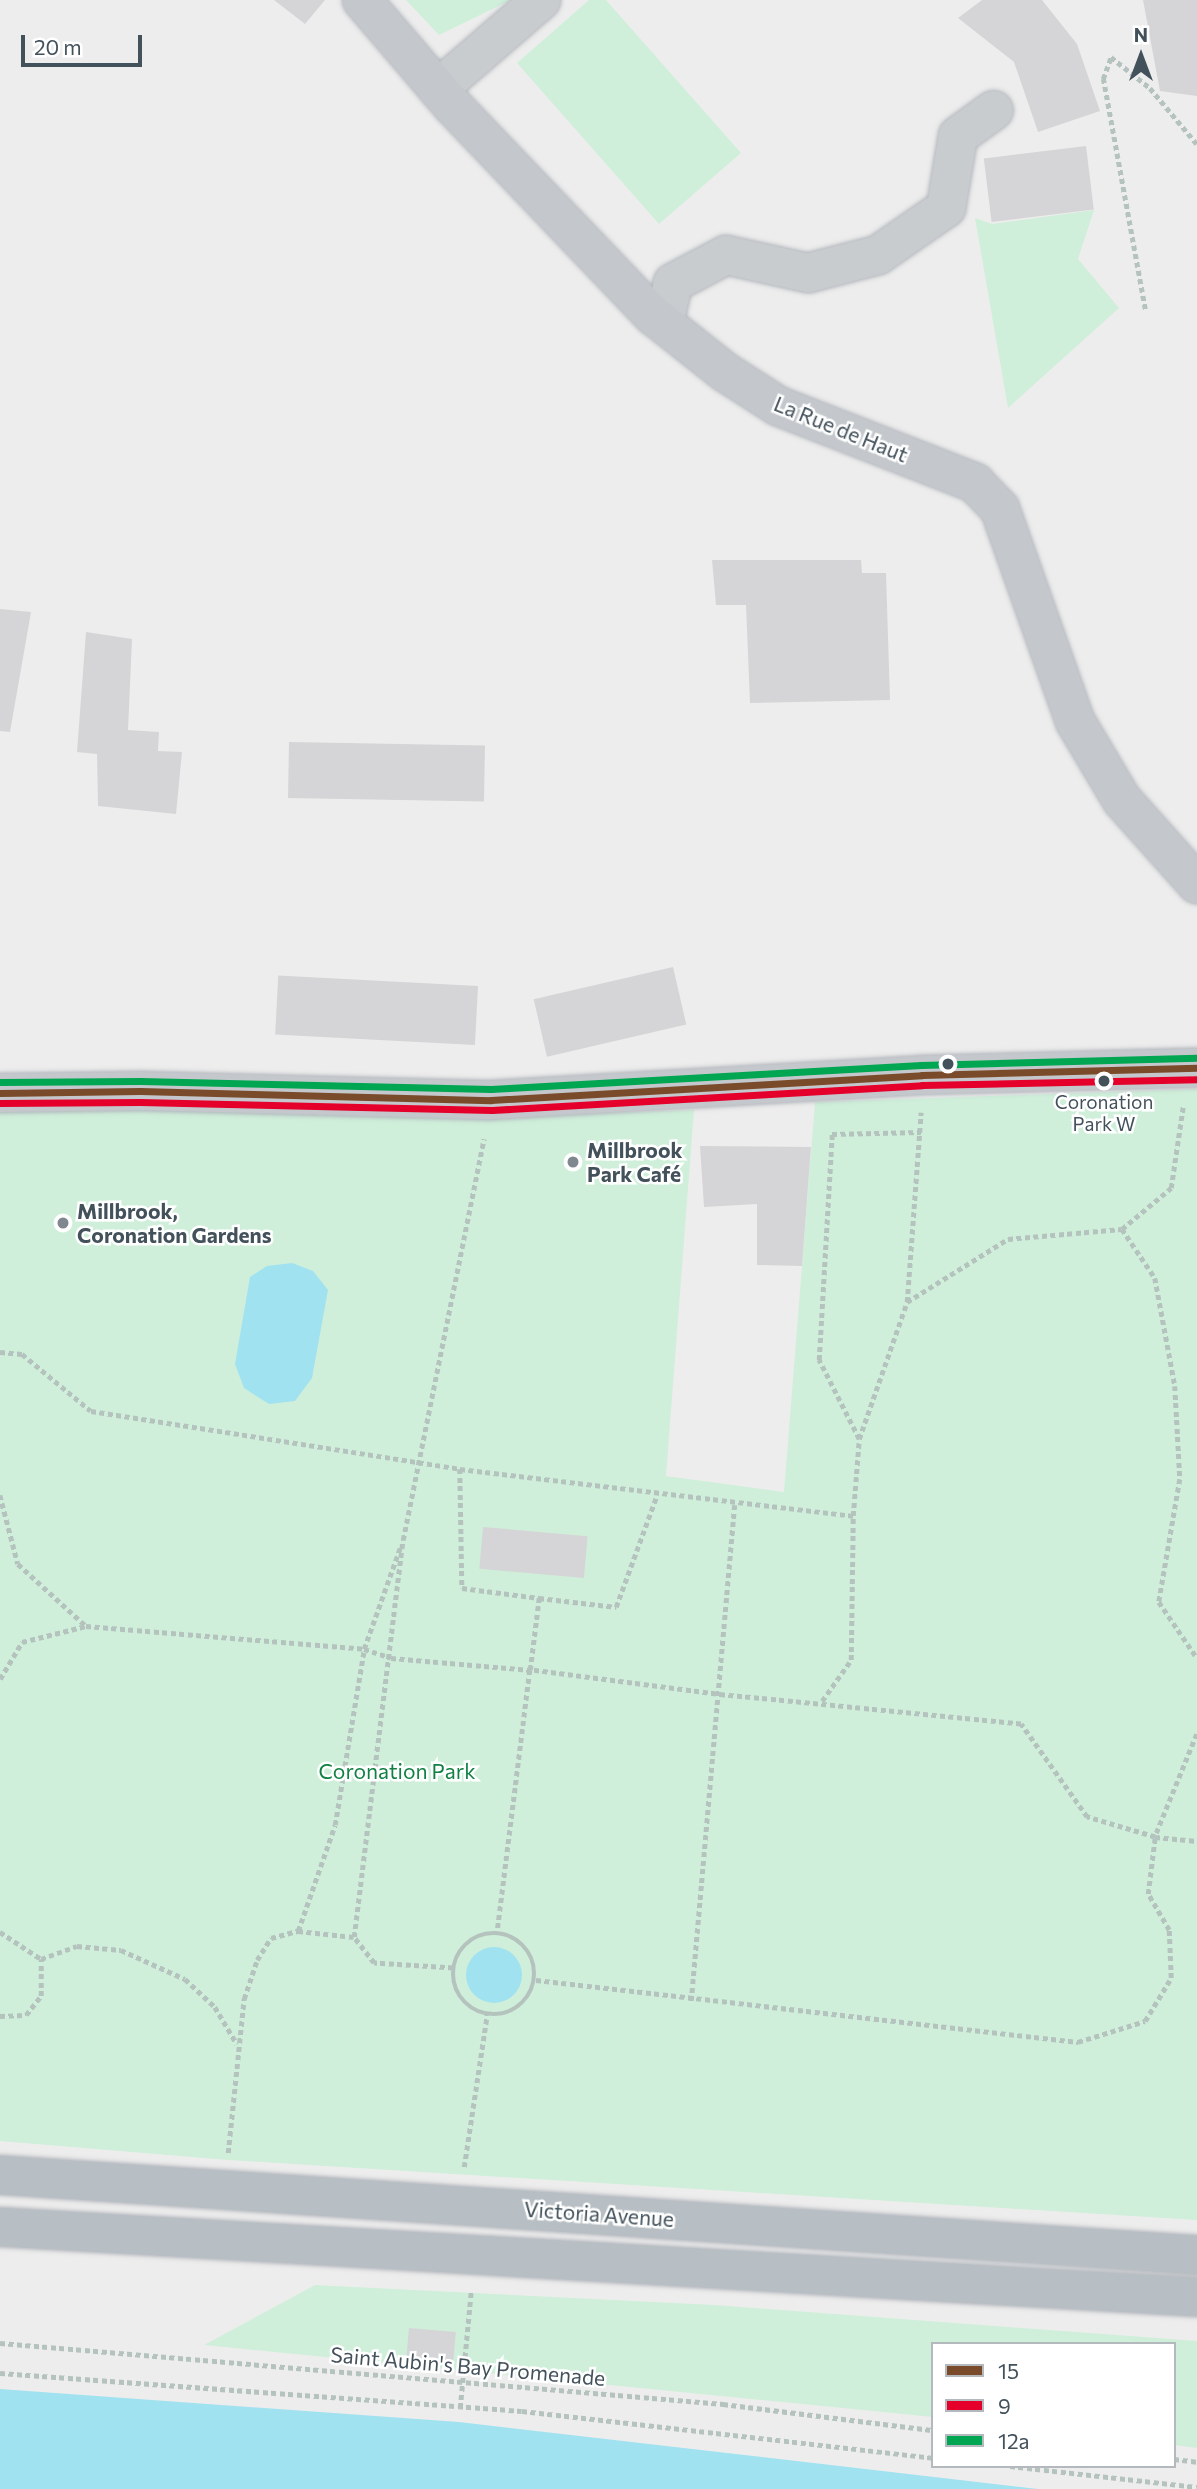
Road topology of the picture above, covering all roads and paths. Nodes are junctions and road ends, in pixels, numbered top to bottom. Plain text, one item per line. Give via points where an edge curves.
1 (362, 0) edge
2 (541, 0) edge
3 (438, 89) junction
4 (994, 110) dead end
5 (1197, 145) edge
6 (1145, 309) dead end
7 (664, 323) junction
8 (1197, 884) edge
9 (1189, 1068) edge
10 (922, 1075) junction
11 (0, 1093) edge
12 (491, 1100) junction
13 (921, 1132) junction
14 (1122, 1229) junction
15 (907, 1302) junction
16 (0, 1352) edge
17 (859, 1439) junction
18 (421, 1464) junction
19 (460, 1469) junction
20 (0, 1494) edge
21 (657, 1495) junction
22 (734, 1505) junction
23 (853, 1516) junction
24 (403, 1540) junction
25 (539, 1598) junction
26 (86, 1626) junction
27 (363, 1649) junction
28 (391, 1658) junction
29 (1197, 1658) edge
30 (530, 1670) junction
31 (0, 1679) edge
32 (716, 1694) junction
33 (821, 1702) junction
34 (1197, 1734) edge
35 (1155, 1837) junction
36 (1197, 1841) edge
37 (298, 1931) junction
38 (0, 1932) edge
39 (497, 1934) junction
40 (354, 1937) junction
41 (41, 1959) junction
42 (453, 1968) junction
43 (536, 1980) junction
44 (691, 2001) junction
45 (487, 2015) junction
46 (0, 2016) edge
47 (238, 2045) junction
48 (463, 2172) dead end
49 (0, 2175) edge
50 (232, 2192) junction
51 (0, 2227) edge
52 (476, 2253) junction
53 (1197, 2255) edge
54 (1197, 2297) edge
55 (0, 2343) edge
56 (0, 2373) edge
57 (461, 2382) junction
58 (460, 2408) junction
59 (931, 2430) edge
60 (931, 2458) edge
61 (1176, 2459) edge
62 (1197, 2462) edge
63 (1028, 2468) edge
64 (1197, 2487) edge

1 - 3 main road, La Rue de Haut
2 - 3 street
3 - 7 main road, La Rue de Haut
4 - 7 street via 958,136 946,208 878,255 808,273 726,255 673,283
5 - 6 path via 1150,88 1111,57 1103,79
7 - 8 main road, La Rue de Haut via 725,372 778,406 975,483 1000,509 1075,722 1122,800
9 - 10 main road
9 - 14 path via 1171,1188
10 - 12 main road
10 - 13 path
11 - 12 main road via 140,1091
12 - 18 path
13 - 15 path
13 - 17 path via 832,1134 819,1360
14 - 15 path via 1008,1239
14 - 29 path via 1155,1278 1175,1387 1180,1479 1159,1602
15 - 17 path
16 - 18 path via 22,1354 91,1411
17 - 23 path
18 - 19 path
18 - 24 path
19 - 21 path
19 - 25 path via 462,1588
20 - 26 path via 18,1564
21 - 22 path
21 - 25 path via 617,1606
22 - 23 path
22 - 32 path
23 - 33 path via 851,1660
24 - 27 path
24 - 28 path
25 - 30 path
26 - 27 path
26 - 31 path via 22,1642
27 - 28 path
27 - 37 path via 335,1825
28 - 30 path
28 - 40 path
30 - 32 path
30 - 39 path
32 - 33 path
32 - 44 path
33 - 35 path via 1021,1724 1087,1816
34 - 35 path
35 - 36 path
35 - 44 path via 1148,1894 1169,1930 1171,1978 1145,2021 1078,2042
37 - 40 path
37 - 47 path via 271,1938 257,1960 244,1998
38 - 41 path
39 - 42 path via 482,1934 470,1941
39 - 43 path via 518,1941 528,1951
40 - 42 path via 374,1963
41 - 46 path via 41,1996 26,2015
41 - 47 path via 77,1946 121,1950 185,1979 215,2007
42 - 45 path via 463,2001
43 - 44 path
43 - 45 path via 519,2009
45 - 48 path
47 - 50 path via 228,2160
49 - 50 highway, Victoria Avenue
50 - 53 highway, Victoria Avenue
51 - 52 highway
52 - 54 highway
52 - 57 path
55 - 57 path, Saint Aubin's Bay Promenade
56 - 58 path
57 - 58 path
57 - 59 path, Saint Aubin's Bay Promenade via 723,2404
58 - 60 path
61 - 62 path
63 - 64 path

